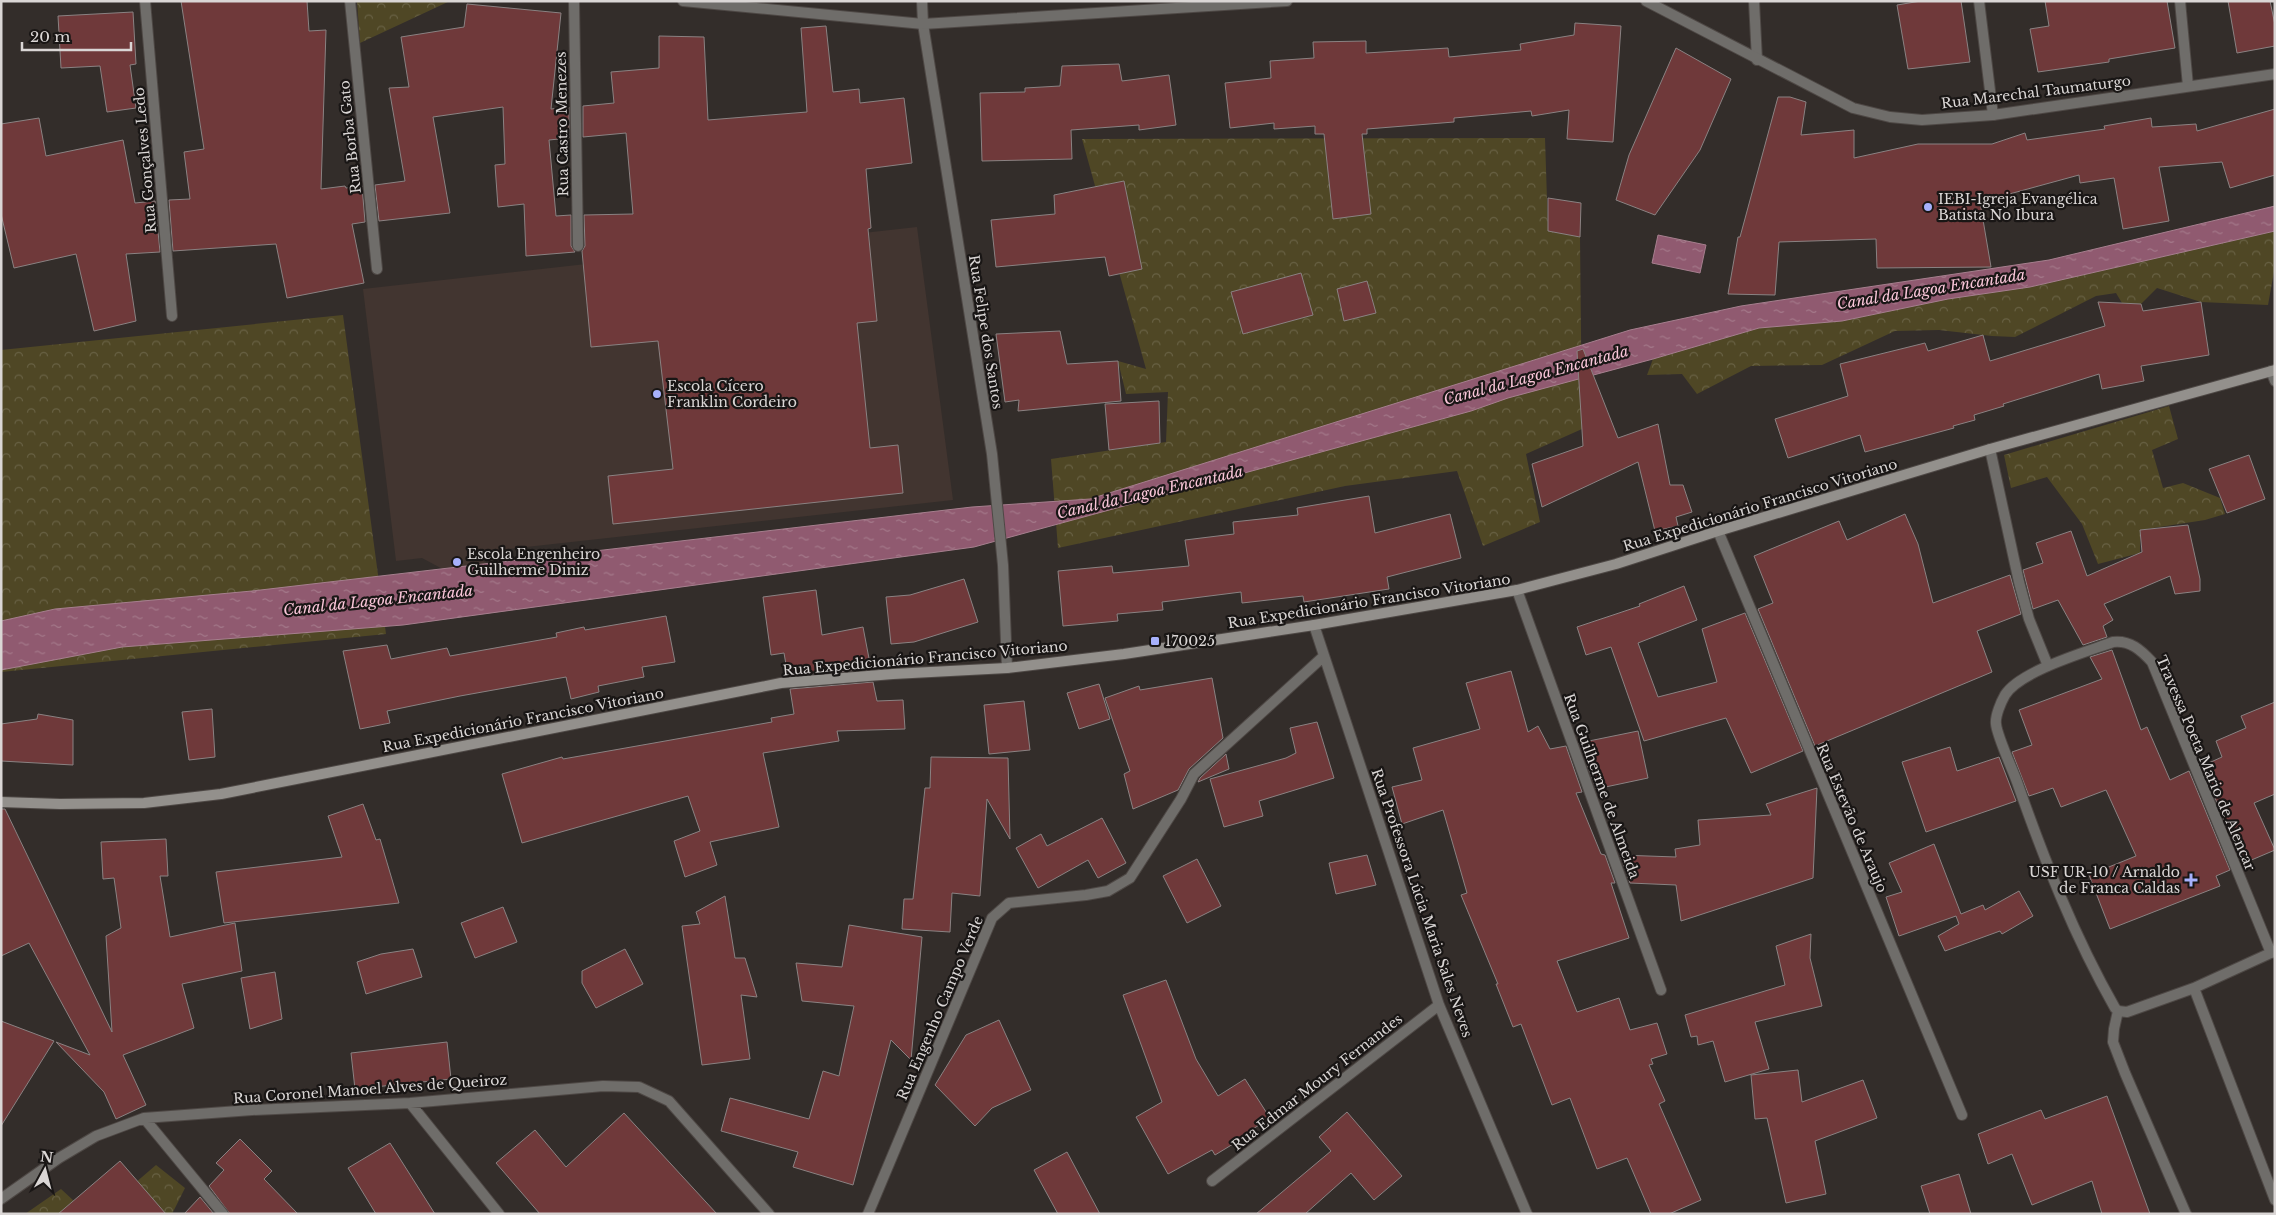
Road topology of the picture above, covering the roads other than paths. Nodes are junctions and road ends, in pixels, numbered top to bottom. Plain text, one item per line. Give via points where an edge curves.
1 (145, 1) edge
2 (350, 1) edge
3 (574, 1) edge
4 (683, 1) edge
5 (922, 1) edge
6 (1287, 1) edge
7 (1646, 1) edge
8 (1754, 1) edge
9 (1979, 1) edge
10 (2180, 1) edge
11 (923, 24) junction
12 (1757, 60) junction
13 (2275, 74) edge
14 (2188, 86) junction
15 (1993, 114) junction
16 (578, 246) dead end
17 (377, 269) dead end
18 (172, 316) dead end
19 (2274, 374) edge
20 (1990, 449) junction
21 (1718, 531) junction
22 (1517, 590) junction
23 (1314, 625) junction
24 (1324, 656) junction
25 (2048, 666) junction
26 (1007, 668) junction
27 (1, 802) edge
28 (2273, 952) edge
29 (2194, 988) junction
30 (1660, 990) dead end
31 (1439, 1005) junction
32 (2118, 1011) junction
33 (410, 1103) junction
34 (1962, 1115) dead end
35 (144, 1118) junction
36 (1212, 1181) dead end
37 (1, 1199) edge
38 (2275, 1200) edge
39 (1524, 1213) edge
40 (222, 1214) edge
41 (499, 1214) edge
42 (769, 1214) edge
43 (868, 1214) edge
44 (2186, 1214) edge

1 - 18 street, Rua Gonçalves Ledo
2 - 17 street, Rua Borba Gato
3 - 16 street, Rua Castro Menezes
4 - 11 street
5 - 11 street, Rua Felipe dos Santos
6 - 11 street
7 - 12 street, Rua Marechal Taumaturgo
8 - 12 street
9 - 15 street
10 - 14 street
11 - 26 street, Rua Felipe dos Santos via 992,454 1003,565
12 - 15 street, Rua Marechal Taumaturgo via 1853,108 1890,117 1922,120
13 - 14 street, Rua Marechal Taumaturgo
14 - 15 street, Rua Marechal Taumaturgo
19 - 20 main road, Rua Expedicionário Francisco Vitoriano
20 - 21 main road, Rua Expedicionário Francisco Vitoriano
20 - 25 street via 2019,582 2029,619
21 - 22 main road, Rua Expedicionário Francisco Vitoriano via 1616,564
21 - 34 street, Rua Estevão de Araujo
22 - 23 main road, Rua Expedicionário Francisco Vitoriano
22 - 30 street, Rua Guilherme de Almeida
23 - 24 street, Rua Professora Lúcia Maria Sales Neves
23 - 26 main road, Rua Expedicionário Francisco Vitoriano
24 - 31 street, Rua Professora Lúcia Maria Sales Neves
24 - 43 street, Rua Engenho Campo Verde via 1194,774 1130,878 1108,891 1010,903 992,918
25 - 28 street, Travessa Poeta Mario de Alencar via 2121,641 2142,651 2152,662
25 - 32 street via 2013,686 2006,695 1996,724 2065,908 2094,970
26 - 27 main road, Rua Expedicionário Francisco Vitoriano via 781,683 221,794 144,803
28 - 29 street
29 - 32 street via 2127,1012
29 - 38 street
31 - 36 street, Rua Edmar Moury Fernandes
31 - 39 street, Rua Professora Lúcia Maria Sales Neves
32 - 44 street via 2113,1042
33 - 35 street, Rua Coronel Manoel Alves de Queiroz
33 - 41 street
33 - 42 street, Rua Coronel Manoel Alves de Queiroz via 603,1086 639,1087 669,1101
35 - 37 street, Rua Coronel Manoel Alves de Queiroz via 96,1136
35 - 40 street

